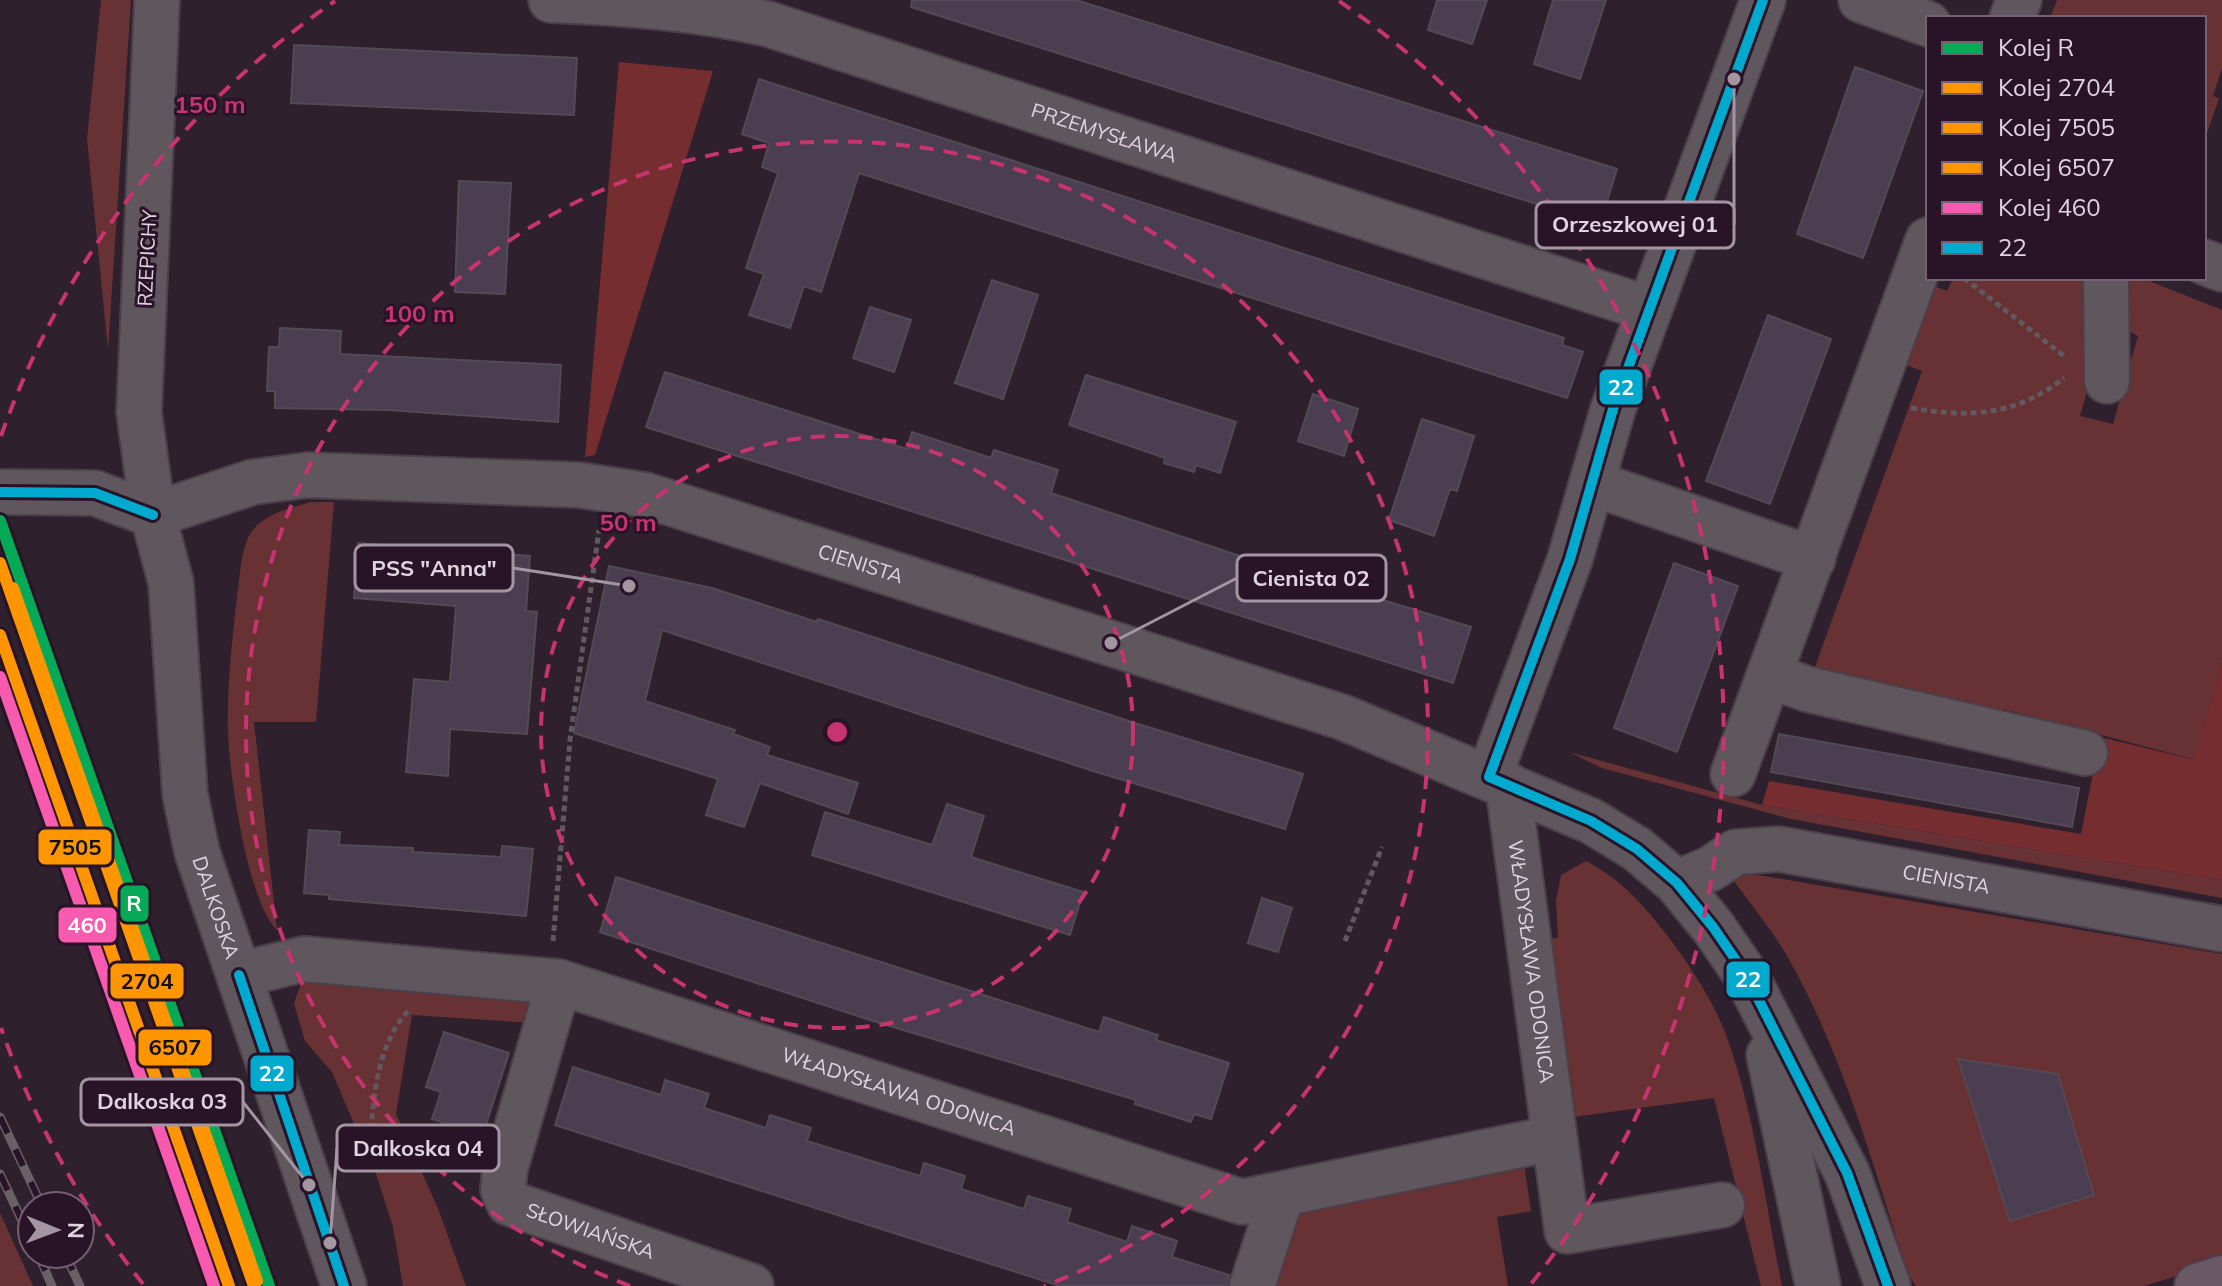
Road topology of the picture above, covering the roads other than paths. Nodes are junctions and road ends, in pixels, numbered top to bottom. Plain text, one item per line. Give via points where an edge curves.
1 (157, 0) edge
2 (551, 0) edge
3 (1763, 0) edge
4 (1861, 0) edge
5 (1926, 23) edge
6 (1926, 246) edge
7 (2106, 280) edge
8 (1649, 309) junction
9 (2097, 364) road end
10 (1592, 483) junction
11 (0, 492) edge
12 (153, 515) junction
13 (1813, 559) junction
14 (1769, 675) junction
15 (2085, 753) dead end
16 (1733, 774) dead end
17 (1498, 781) junction
18 (1677, 883) junction
19 (2222, 929) edge
20 (556, 964) junction
21 (239, 975) junction
22 (1759, 1002) junction
23 (1554, 1138) junction
24 (1282, 1194) junction
25 (1722, 1205) dead end
26 (2222, 1278) edge
27 (344, 1286) edge
28 (751, 1286) edge
29 (1252, 1286) edge
30 (1818, 1286) edge
31 (1888, 1286) edge
32 (2197, 1286) edge

1 - 12 street, RZEPICHY via 139,412
2 - 8 street, PRZEMYSŁAWA via 656,5 768,24
3 - 8 street
4 - 5 street
6 - 13 street
7 - 9 street
8 - 10 street
10 - 13 street
10 - 17 street
11 - 12 street via 95,493
12 - 17 street, CIENISTA via 253,482 308,475 579,485 645,495 1342,717
12 - 21 street, DALKOSKA via 171,583 185,794 197,852
13 - 14 street
14 - 15 street via 1807,689
14 - 16 street
17 - 18 street, CIENISTA via 1591,821 1637,849
17 - 23 street, WŁADYSŁAWA ODONICA
18 - 19 street, CIENISTA via 1736,852 1779,849
18 - 22 street, CIENISTA via 1713,927
20 - 21 street, WŁADYSŁAWA ODONICA via 455,973 304,959
20 - 24 street, WŁADYSŁAWA ODONICA via 1242,1202
20 - 28 street, SŁOWIAŃSKA via 505,1169 503,1189 509,1203
21 - 27 street, DALKOSKA
22 - 30 street, CIENISTA
22 - 31 street, CIENISTA via 1847,1173
23 - 24 street, WŁADYSŁAWA ODONICA
23 - 25 street, WŁADYSŁAWA ODONICA via 1567,1231
24 - 29 street
26 - 32 main road

